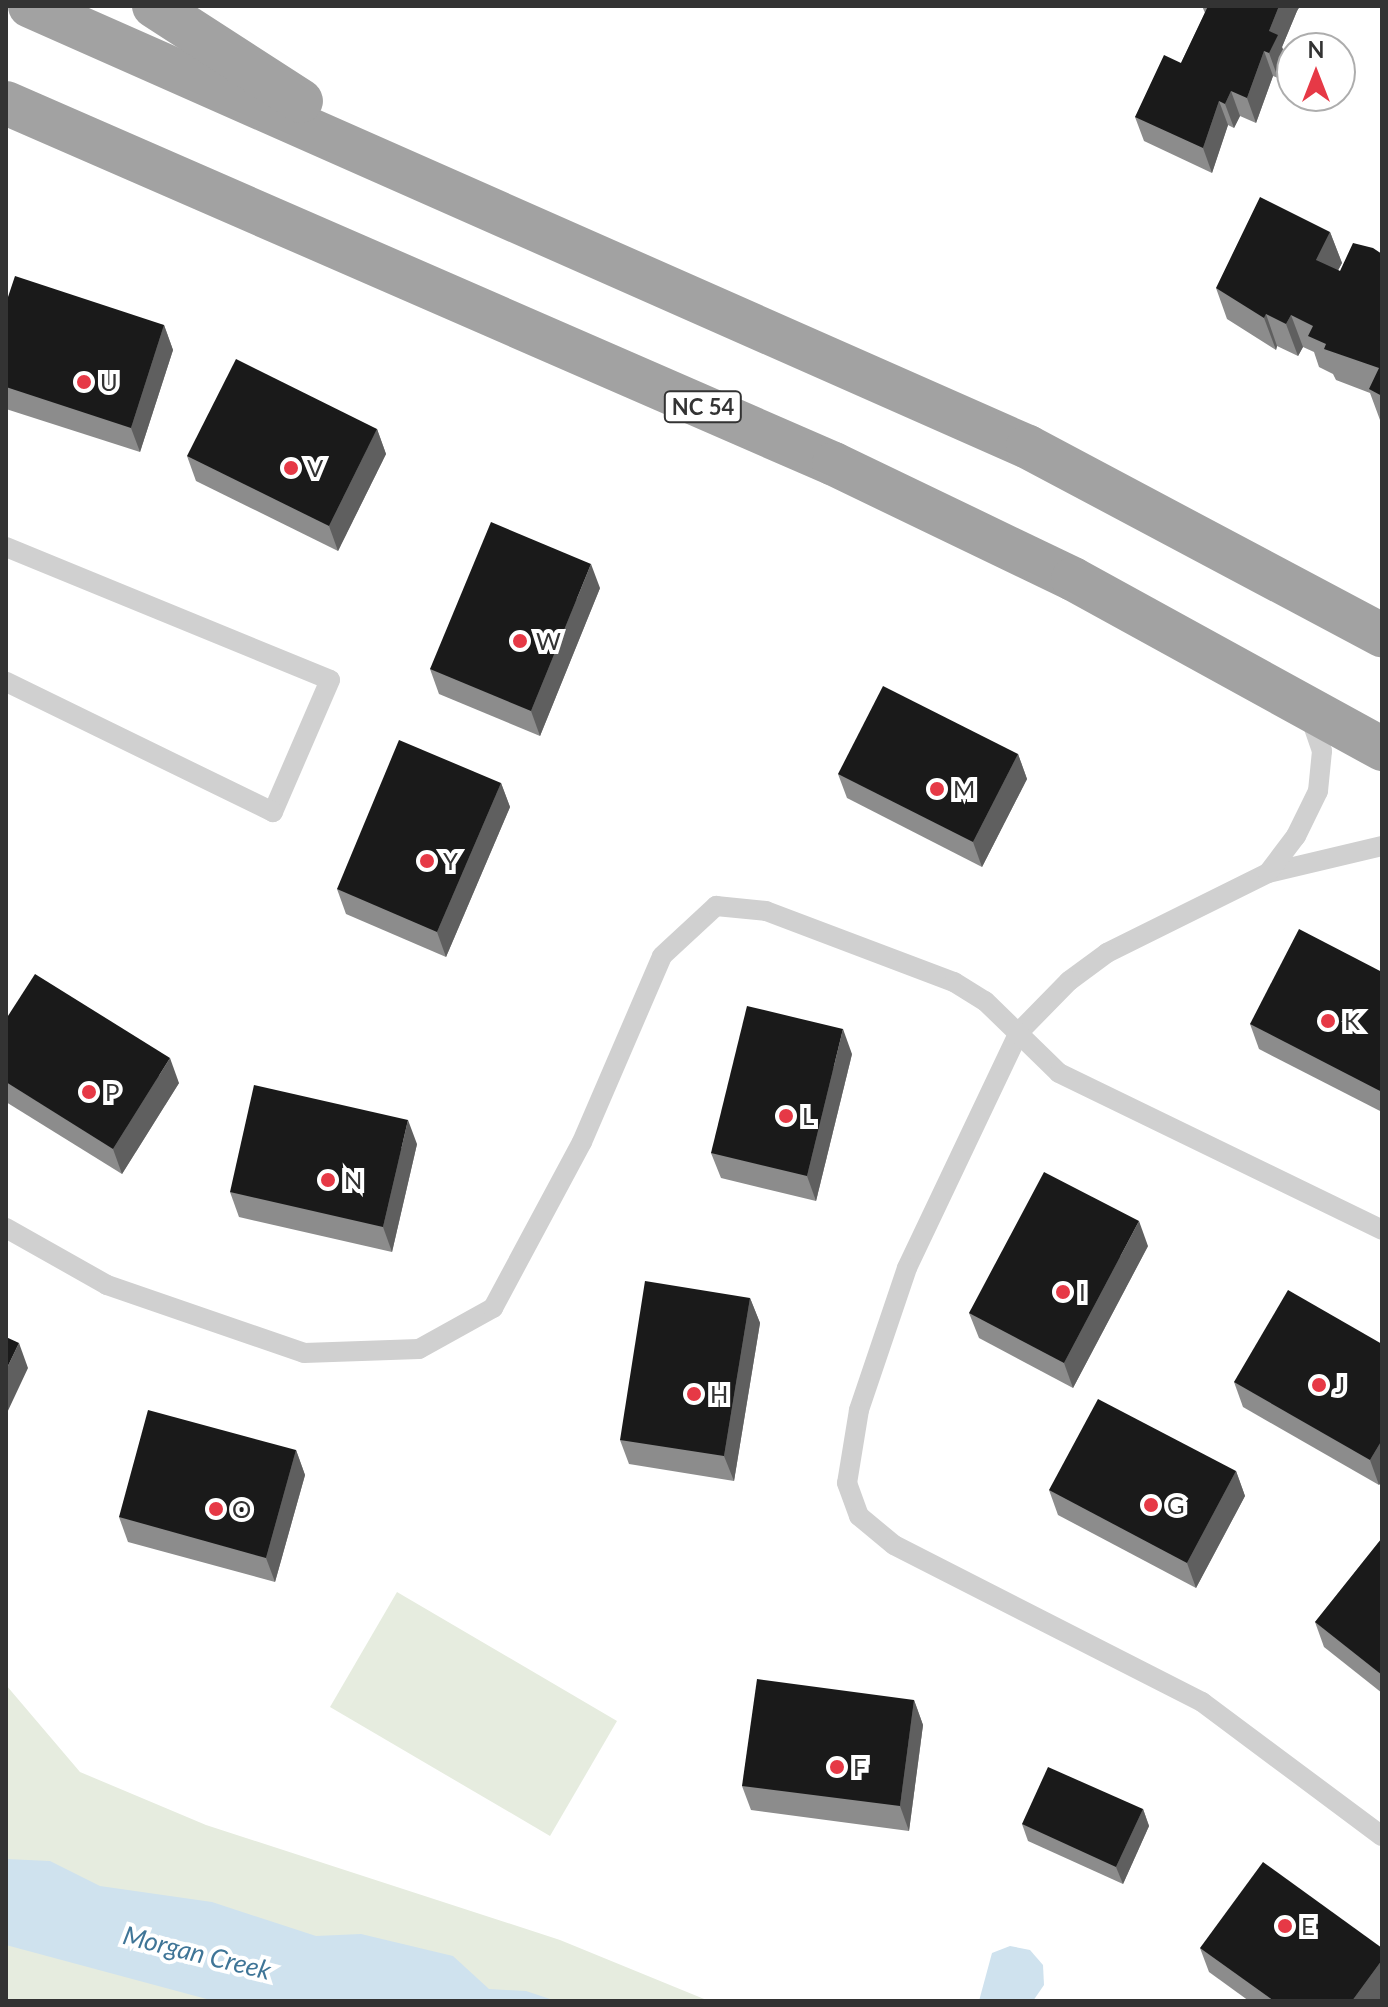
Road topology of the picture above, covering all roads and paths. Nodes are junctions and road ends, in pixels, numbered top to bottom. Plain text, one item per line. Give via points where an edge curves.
1 (30, 6) edge
2 (154, 6) edge
3 (6, 103) edge
4 (404, 168) junction
5 (6, 547) edge
6 (1382, 635) edge
7 (6, 682) edge
8 (1303, 703) junction
9 (1382, 749) edge
10 (1382, 846) edge
11 (1268, 873) junction
12 (1019, 1032) junction
13 (6, 1228) edge
14 (1382, 1230) edge
15 (1382, 1836) edge

1 - 4 highway
2 - 4 highway
3 - 8 highway, NC 54 via 834,464 1073,579
4 - 6 highway via 1028,447
5 - 7 lane via 330,680 273,812
8 - 9 highway, NC 54
8 - 11 lane via 1322,751 1318,791 1296,836
10 - 11 lane
11 - 12 lane via 1107,953 1069,981
12 - 13 lane via 954,982 766,911 716,906 662,956 582,1142 493,1308 419,1349 304,1353 107,1285
12 - 14 lane via 1059,1073
12 - 15 lane via 907,1268 859,1410 847,1483 859,1516 894,1545 1202,1702

